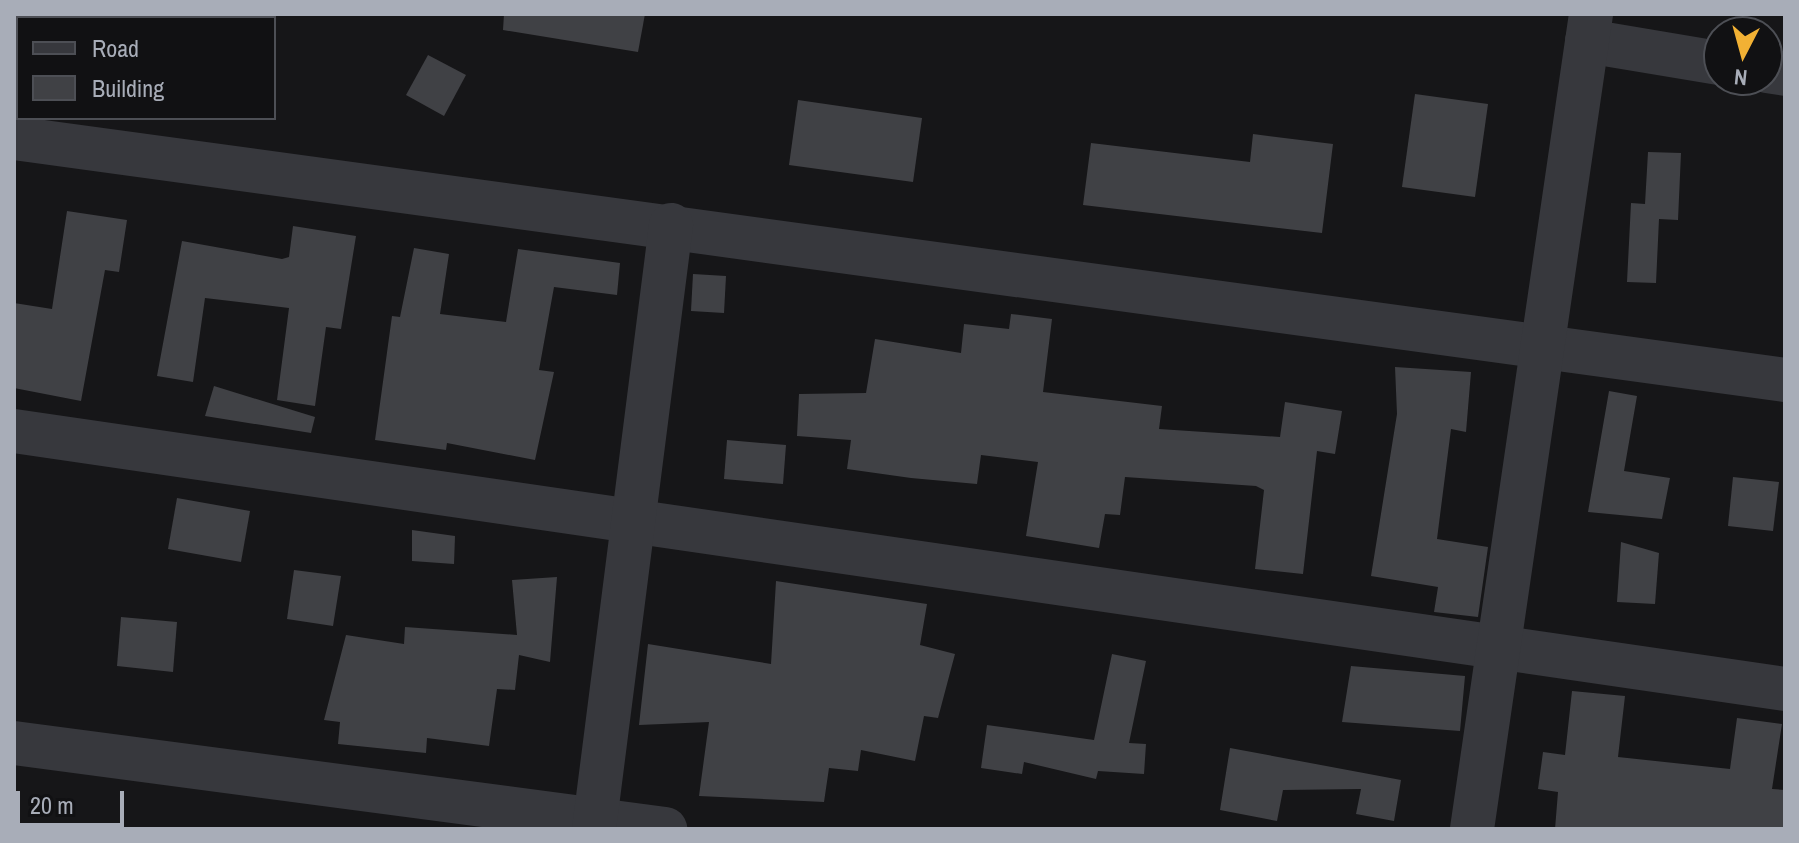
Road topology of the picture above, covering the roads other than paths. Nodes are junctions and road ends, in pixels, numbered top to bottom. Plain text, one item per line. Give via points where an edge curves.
1 (1589, 28) edge
2 (1703, 59) edge
3 (14, 138) edge
4 (671, 225) junction
5 (1542, 346) junction
6 (1785, 380) edge
7 (14, 431) edge
8 (637, 523) junction
9 (1499, 647) junction
10 (1785, 689) edge
11 (14, 743) edge
12 (594, 825) edge
13 (665, 829) edge
14 (1472, 829) edge

1 - 2 street
1 - 5 street
3 - 4 street
4 - 5 street
4 - 8 street
5 - 6 street
5 - 9 street
7 - 8 street
8 - 9 street
8 - 12 street
9 - 10 street
9 - 14 street
11 - 12 street
12 - 13 street

